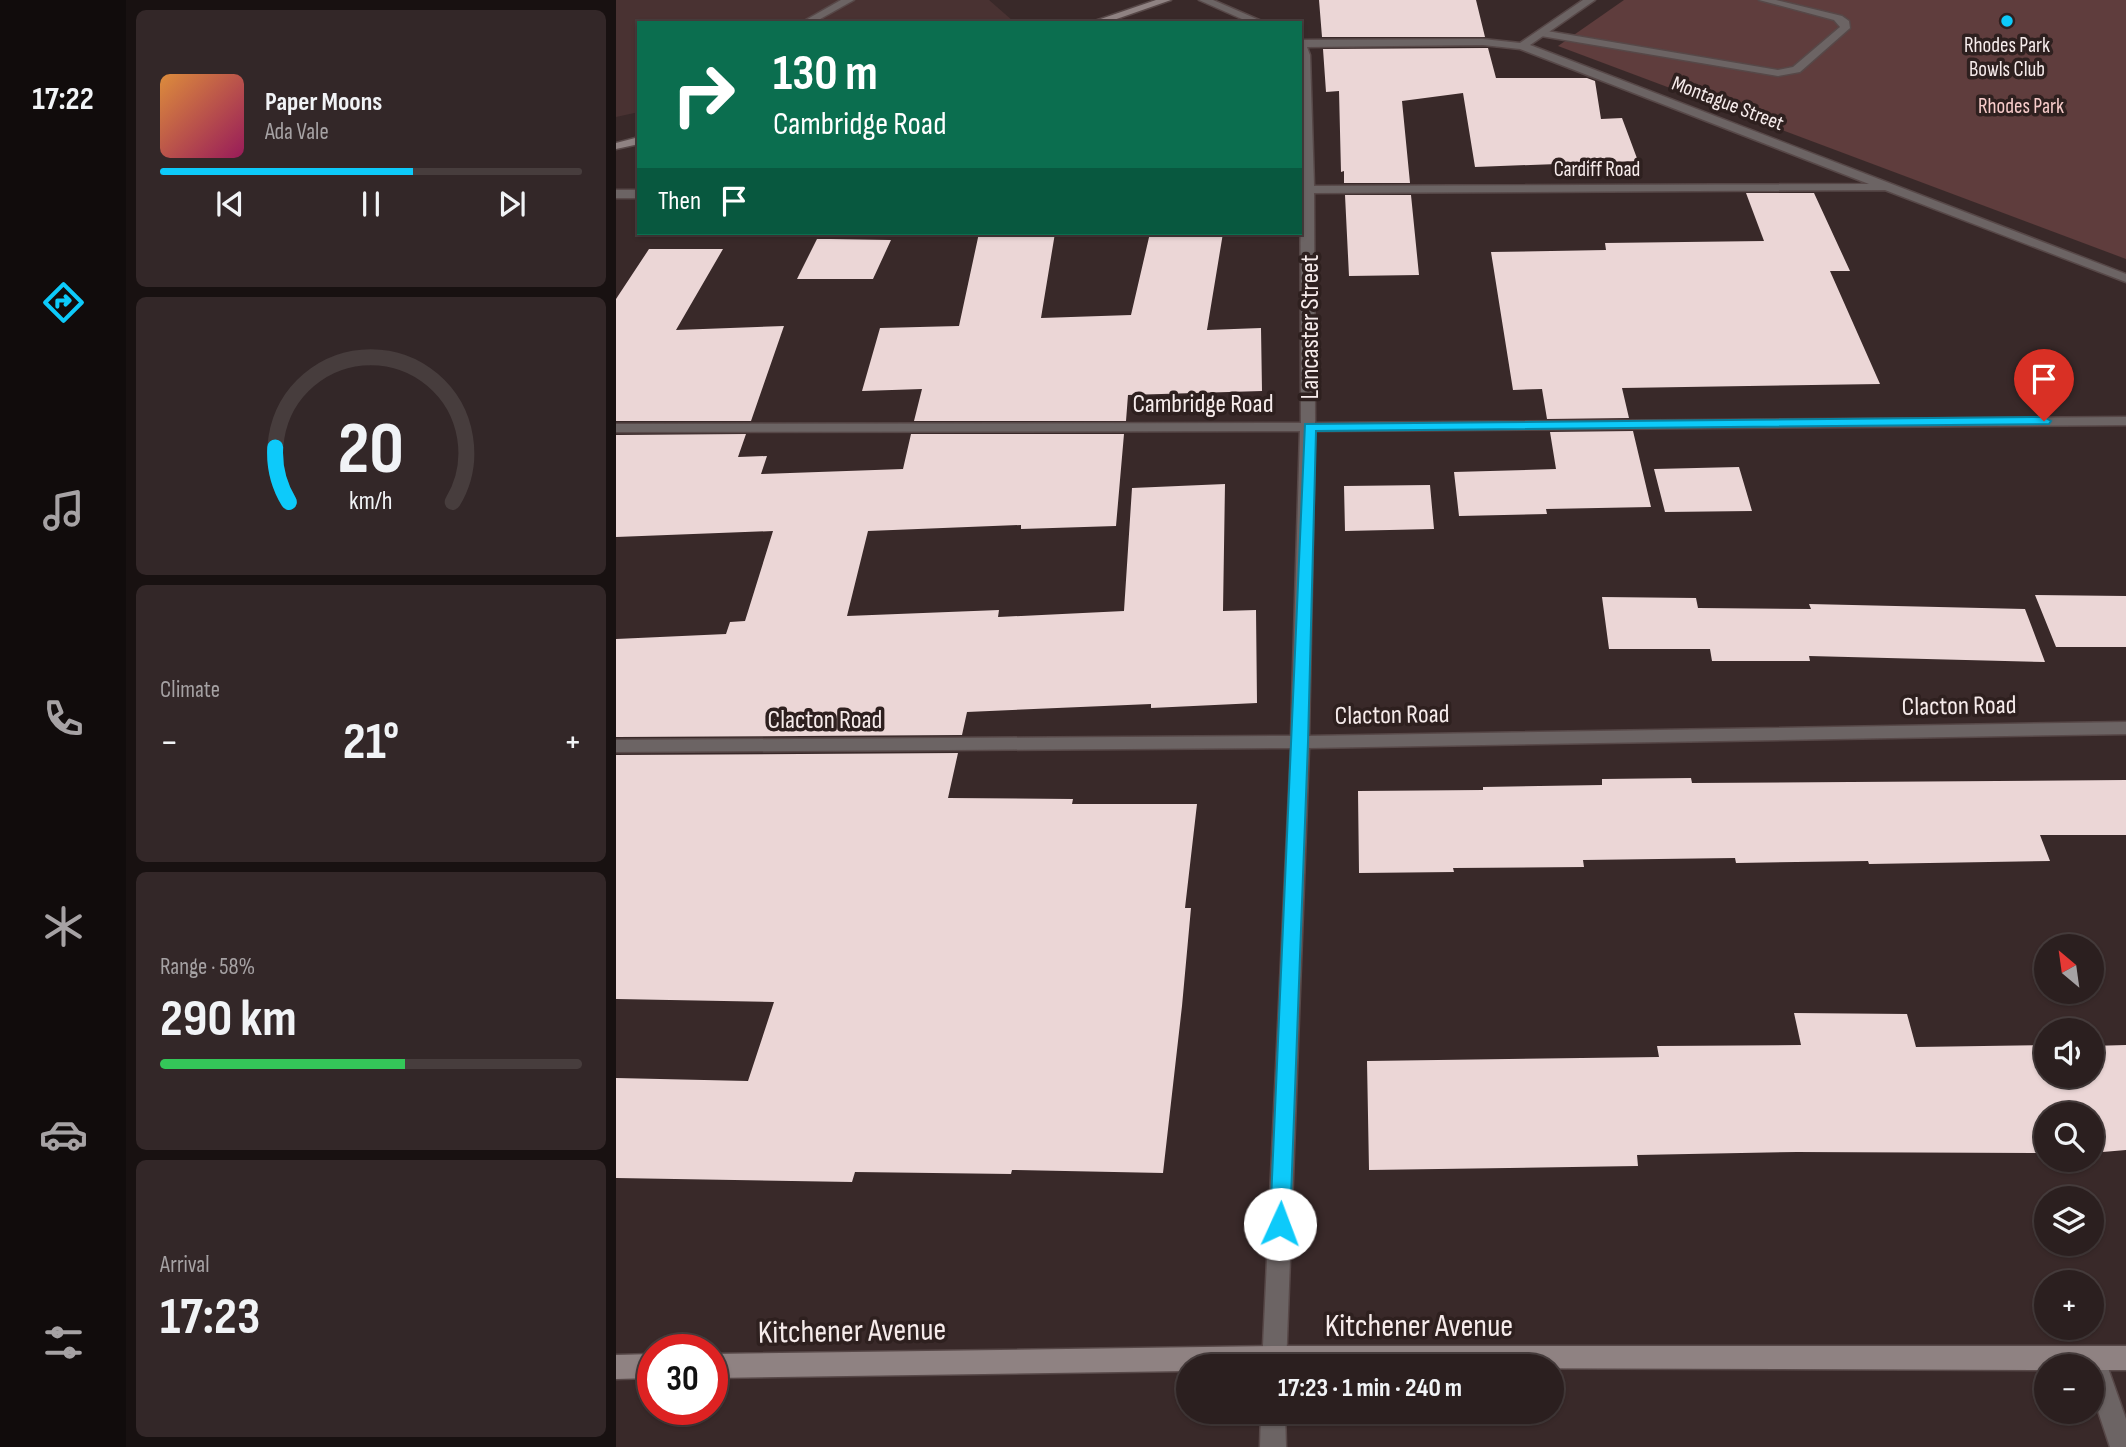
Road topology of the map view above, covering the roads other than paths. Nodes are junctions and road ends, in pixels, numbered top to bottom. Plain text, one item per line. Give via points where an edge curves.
1 (849, 0) edge
2 (1166, 0) edge
3 (1204, 0) edge
4 (1590, 0) edge
5 (1764, 0) edge
6 (809, 20) dead end
7 (1100, 21) edge
8 (1256, 21) edge
9 (1541, 33) junction
10 (1302, 43) edge
11 (1302, 46) edge
12 (1522, 46) junction
13 (637, 141) edge
14 (616, 146) edge
15 (1893, 187) junction
16 (1305, 190) edge
17 (616, 194) edge
18 (637, 194) edge
19 (2126, 278) edge
20 (2126, 421) edge
21 (1309, 427) junction
22 (616, 428) edge
23 (2126, 728) edge
24 (1300, 742) junction
25 (616, 746) edge
26 (1274, 1354) edge
27 (2126, 1358) edge
28 (2034, 1359) edge
29 (2104, 1359) edge
30 (1564, 1361) edge
31 (1176, 1363) edge
32 (637, 1366) edge
33 (728, 1366) edge
34 (616, 1367) edge
35 (2104, 1391) edge
36 (1273, 1424) edge
37 (1273, 1447) edge
38 (2123, 1447) edge

1 - 6 street
2 - 7 main road
3 - 8 street
4 - 9 street
5 - 9 street via 1838,18 1845,28 1796,70 1778,73
9 - 12 street
10 - 12 street, Montague Street
11 - 16 street, Lancaster Street
12 - 15 street, Montague Street
13 - 14 main road
15 - 16 street, Cardiff Road
15 - 19 street, Montague Street
16 - 21 street, Lancaster Street
17 - 18 street
20 - 21 street, Cambridge Road
21 - 22 street, Cambridge Road
21 - 24 street, Lancaster Street
23 - 24 street, Clacton Road
24 - 25 street, Clacton Road
24 - 26 street, Lancaster Street
27 - 29 main road, Kitchener Avenue
28 - 30 main road, Kitchener Avenue
31 - 33 main road, Kitchener Avenue
32 - 34 main road
35 - 38 street
36 - 37 street

